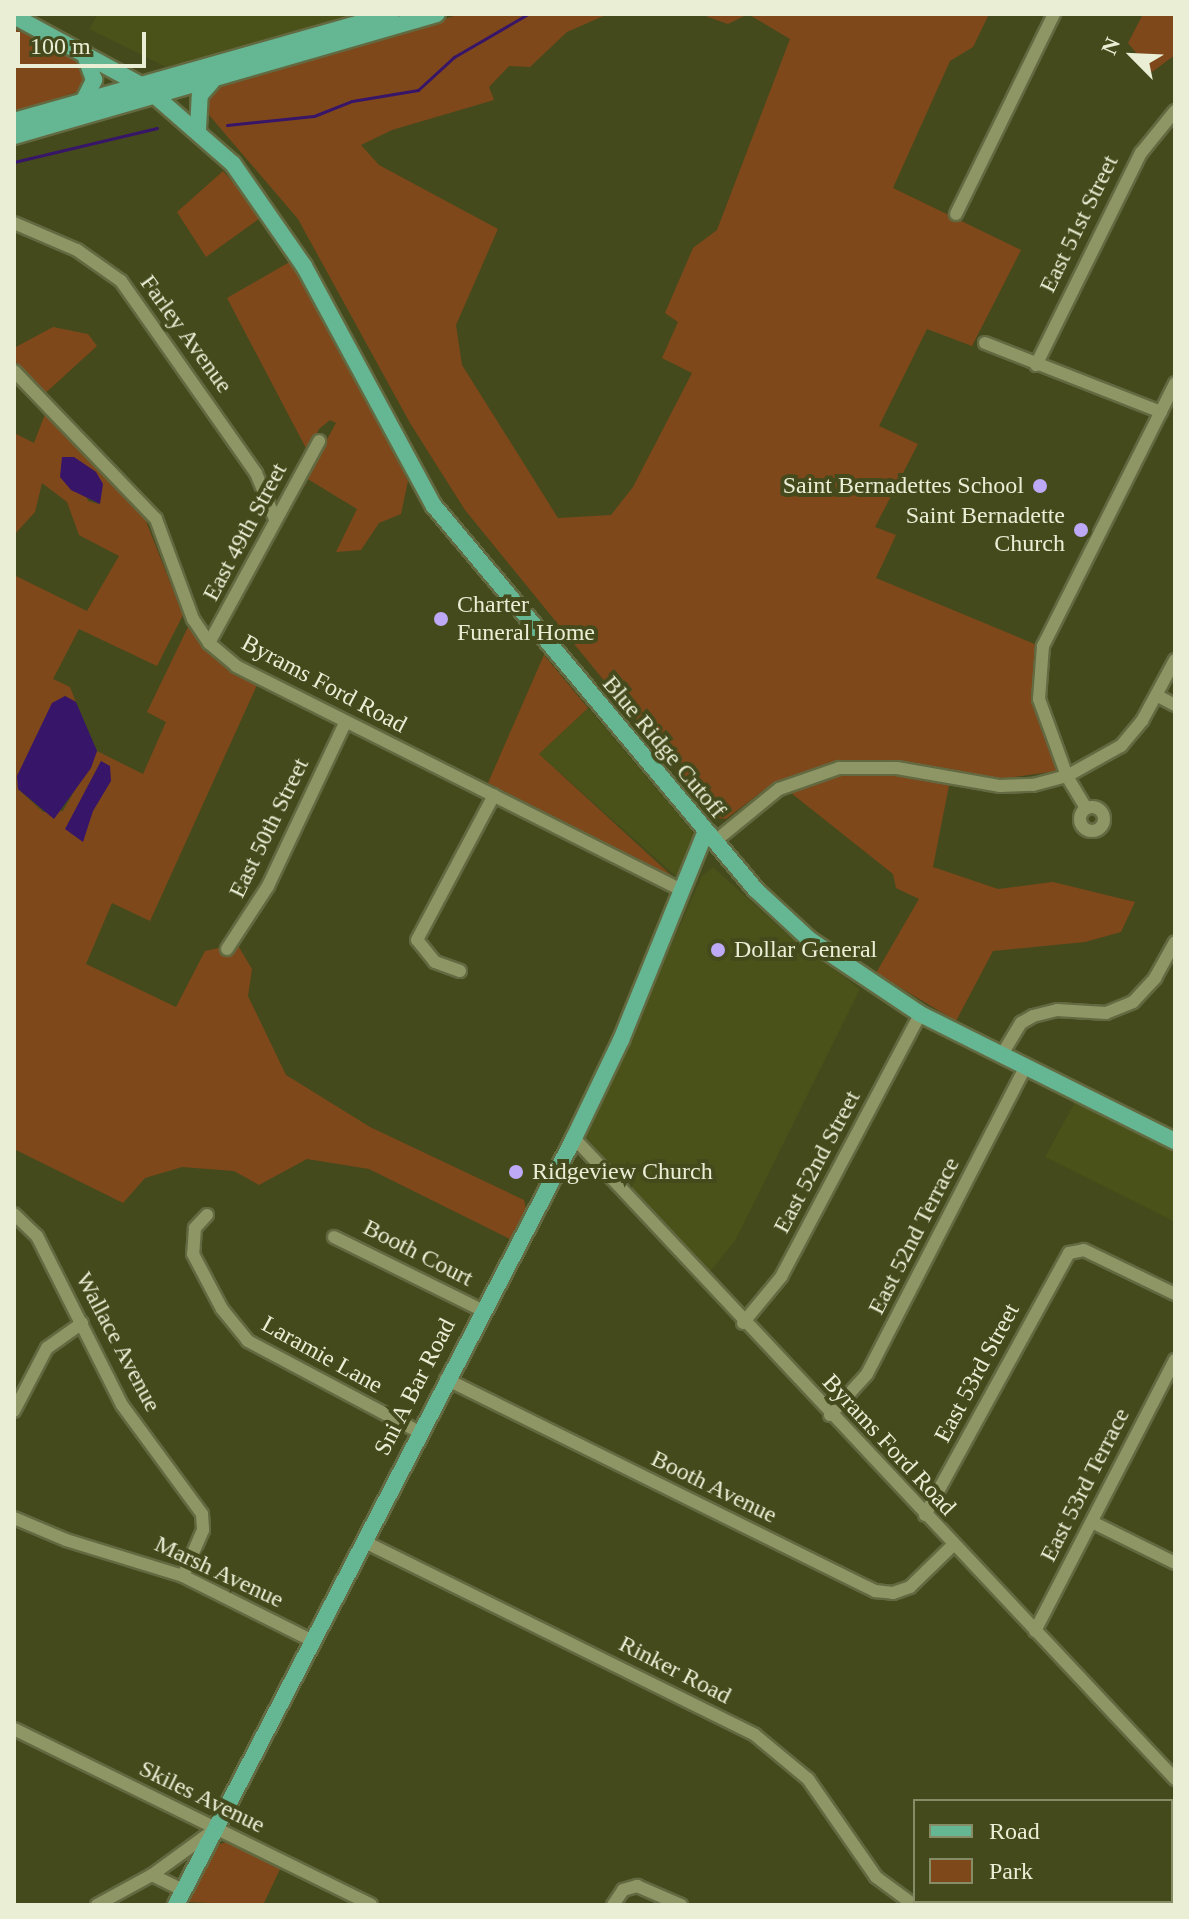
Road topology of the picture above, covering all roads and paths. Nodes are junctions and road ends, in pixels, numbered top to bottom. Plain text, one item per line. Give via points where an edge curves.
1 (391, 14) edge
2 (437, 14) edge
3 (1054, 14) edge
4 (14, 16) edge
5 (83, 52) junction
6 (212, 81) junction
7 (152, 92) junction
8 (83, 102) junction
9 (1175, 111) edge
10 (14, 121) edge
11 (198, 129) junction
12 (14, 136) edge
13 (956, 214) dead end
14 (14, 223) edge
15 (985, 343) dead end
16 (1036, 365) junction
17 (14, 371) edge
18 (1175, 383) edge
19 (1161, 412) junction
20 (319, 441) dead end
21 (275, 519) junction
22 (209, 643) junction
23 (1175, 660) edge
24 (1158, 696) junction
25 (1175, 705) edge
26 (345, 723) junction
27 (1067, 776) junction
28 (494, 795) junction
29 (1086, 808) dead end
30 (710, 838) junction
31 (682, 890) junction
32 (1175, 942) edge
33 (227, 949) dead end
34 (460, 971) dead end
35 (920, 1014) junction
36 (1001, 1056) junction
37 (1025, 1068) junction
38 (574, 1138) junction
39 (1175, 1141) edge
40 (14, 1214) edge
41 (207, 1215) dead end
42 (334, 1237) dead end
43 (1175, 1294) edge
44 (482, 1310) junction
45 (82, 1323) junction
46 (743, 1323) junction
47 (1175, 1360) edge
48 (446, 1379) junction
49 (14, 1411) edge
50 (830, 1415) junction
51 (419, 1432) junction
52 (925, 1515) junction
53 (14, 1518) edge
54 (1092, 1522) junction
55 (363, 1541) junction
56 (953, 1545) junction
57 (1175, 1563) edge
58 (183, 1576) junction
59 (1035, 1631) junction
60 (313, 1641) junction
61 (14, 1729) edge
62 (1175, 1779) edge
63 (215, 1829) junction
64 (152, 1875) junction
65 (179, 1898) edge
66 (97, 1905) edge
67 (371, 1905) edge
68 (613, 1905) edge
69 (681, 1905) edge
70 (914, 1905) edge

1 - 7 main road
2 - 6 main road
3 - 13 street
4 - 5 main road, Blue Ridge Cutoff
5 - 7 main road, Blue Ridge Cutoff
5 - 8 main road via 94,75
6 - 7 main road
6 - 11 main road via 200,95
7 - 8 main road
7 - 11 main road, Blue Ridge Cutoff
7 - 12 main road
8 - 10 main road
9 - 16 street, East 51st Street via 1141,153
11 - 30 main road, Blue Ridge Cutoff via 233,164 287,236 434,506
14 - 21 street, Farley Avenue via 77,250 121,281 256,473
15 - 16 street
16 - 19 street via 1122,393
17 - 22 street, Byrams Ford Road via 156,519 181,593
18 - 19 street
19 - 27 street via 1043,646 1039,699
20 - 21 street, East 49th Street
21 - 22 street, East 49th Street
22 - 26 street, Byrams Ford Road via 236,666
23 - 24 street
24 - 25 street
24 - 27 street via 1121,746
26 - 28 street, Byrams Ford Road
26 - 33 street, East 50th Street via 268,886
27 - 29 street
27 - 30 street, Sni A Bar Road via 1000,786 897,768 839,768 779,789
28 - 31 street, Byrams Ford Road
28 - 34 street via 417,940 435,962
30 - 31 main road, Sni A Bar Road
30 - 35 main road, Blue Ridge Cutoff via 810,940
31 - 38 main road, Sni A Bar Road
32 - 36 street via 1155,978 1133,1002 1106,1013 1057,1010 1033,1016 1021,1023
35 - 36 main road, Blue Ridge Cutoff
35 - 46 street, East 52nd Street via 781,1277
36 - 37 main road, Blue Ridge Cutoff
37 - 39 main road, Blue Ridge Cutoff
37 - 50 street, East 52nd Terrace via 867,1374
38 - 44 main road, Sni A Bar Road
38 - 46 street, Byrams Ford Road
40 - 45 street, Wallace Avenue via 37,1236
41 - 51 street, Laramie Lane via 195,1228 193,1254 222,1309 248,1341
42 - 44 street, Booth Court
43 - 52 street, East 53rd Street via 1084,1250 1069,1253
44 - 48 main road, Sni A Bar Road
45 - 49 street via 47,1348
45 - 58 street, Wallace Avenue via 122,1405 202,1514 203,1530
46 - 50 street, Byrams Ford Road
47 - 54 street, East 53rd Terrace
48 - 51 main road, Sni A Bar Road
48 - 56 street, Booth Avenue via 875,1591 893,1593 910,1587
50 - 52 street, Byrams Ford Road
51 - 55 main road, Sni A Bar Road
52 - 56 street, Byrams Ford Road
53 - 58 street, Marsh Avenue
54 - 57 street
54 - 59 street, East 53rd Terrace
55 - 60 main road, Sni A Bar Road
55 - 70 street, Rinker Road via 755,1735 808,1779 876,1877
56 - 59 street, Byrams Ford Road
58 - 60 street, Marsh Avenue
59 - 62 street, Byrams Ford Road
60 - 63 main road, Sni A Bar Road
61 - 63 street, Skiles Avenue
63 - 64 street, Sni A Bar Road
63 - 65 main road
63 - 67 street, Skiles Avenue
64 - 65 street
64 - 66 street, Sni A Bar Road
68 - 69 street via 626,1889 645,1888

